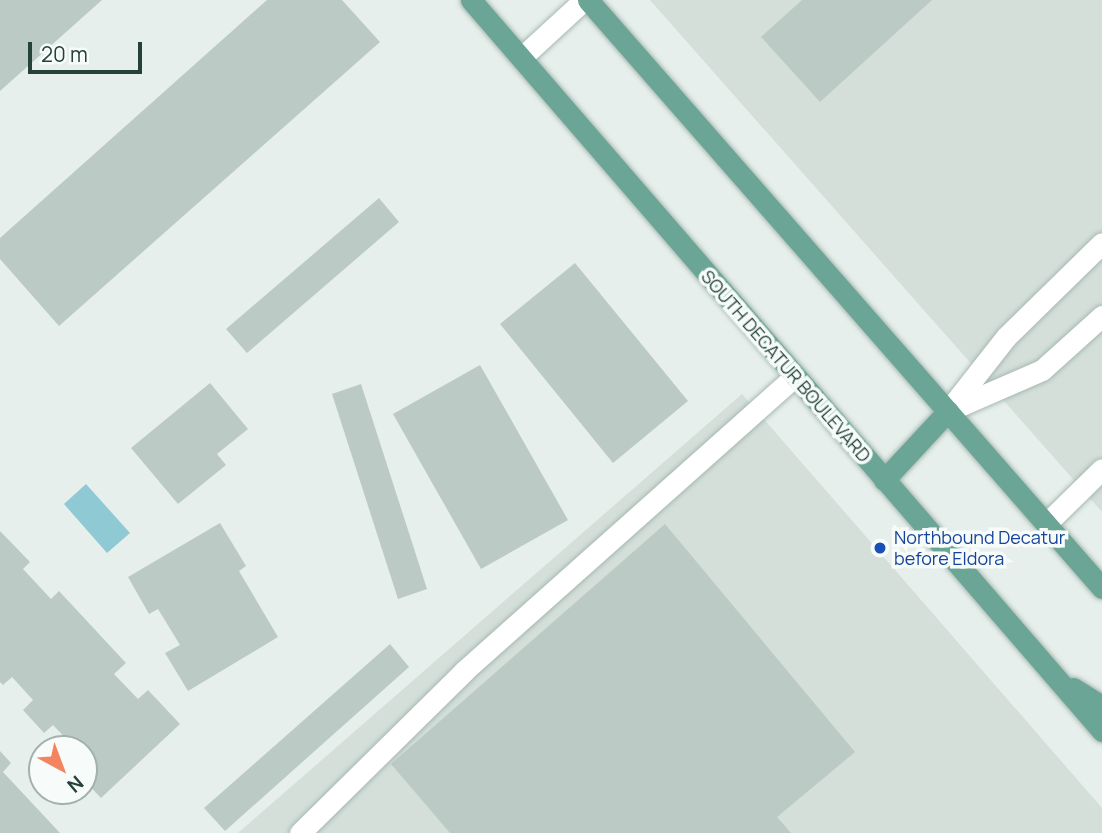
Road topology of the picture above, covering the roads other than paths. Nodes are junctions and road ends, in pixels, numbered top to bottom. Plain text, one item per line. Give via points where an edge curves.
1 (471, 0) edge
2 (586, 0) edge
3 (522, 57) junction
4 (1102, 243) edge
5 (1102, 316) edge
6 (794, 377) junction
7 (948, 411) junction
8 (1102, 469) edge
9 (884, 480) junction
10 (1046, 524) junction
11 (1102, 588) edge
12 (1056, 678) junction
13 (1102, 706) edge
14 (1102, 731) edge
15 (300, 833) edge

1 - 3 main road, SOUTH DECATUR BOULEVARD
2 - 3 street
2 - 7 main road
3 - 6 main road, SOUTH DECATUR BOULEVARD
4 - 7 street via 1006,337
5 - 7 street via 1042,370
6 - 9 main road, SOUTH DECATUR BOULEVARD
6 - 15 street via 464,671
7 - 9 main road
7 - 10 main road
8 - 10 street
9 - 12 main road, SOUTH DECATUR BOULEVARD
10 - 11 main road
12 - 13 main road
12 - 14 main road, SOUTH DECATUR BOULEVARD

